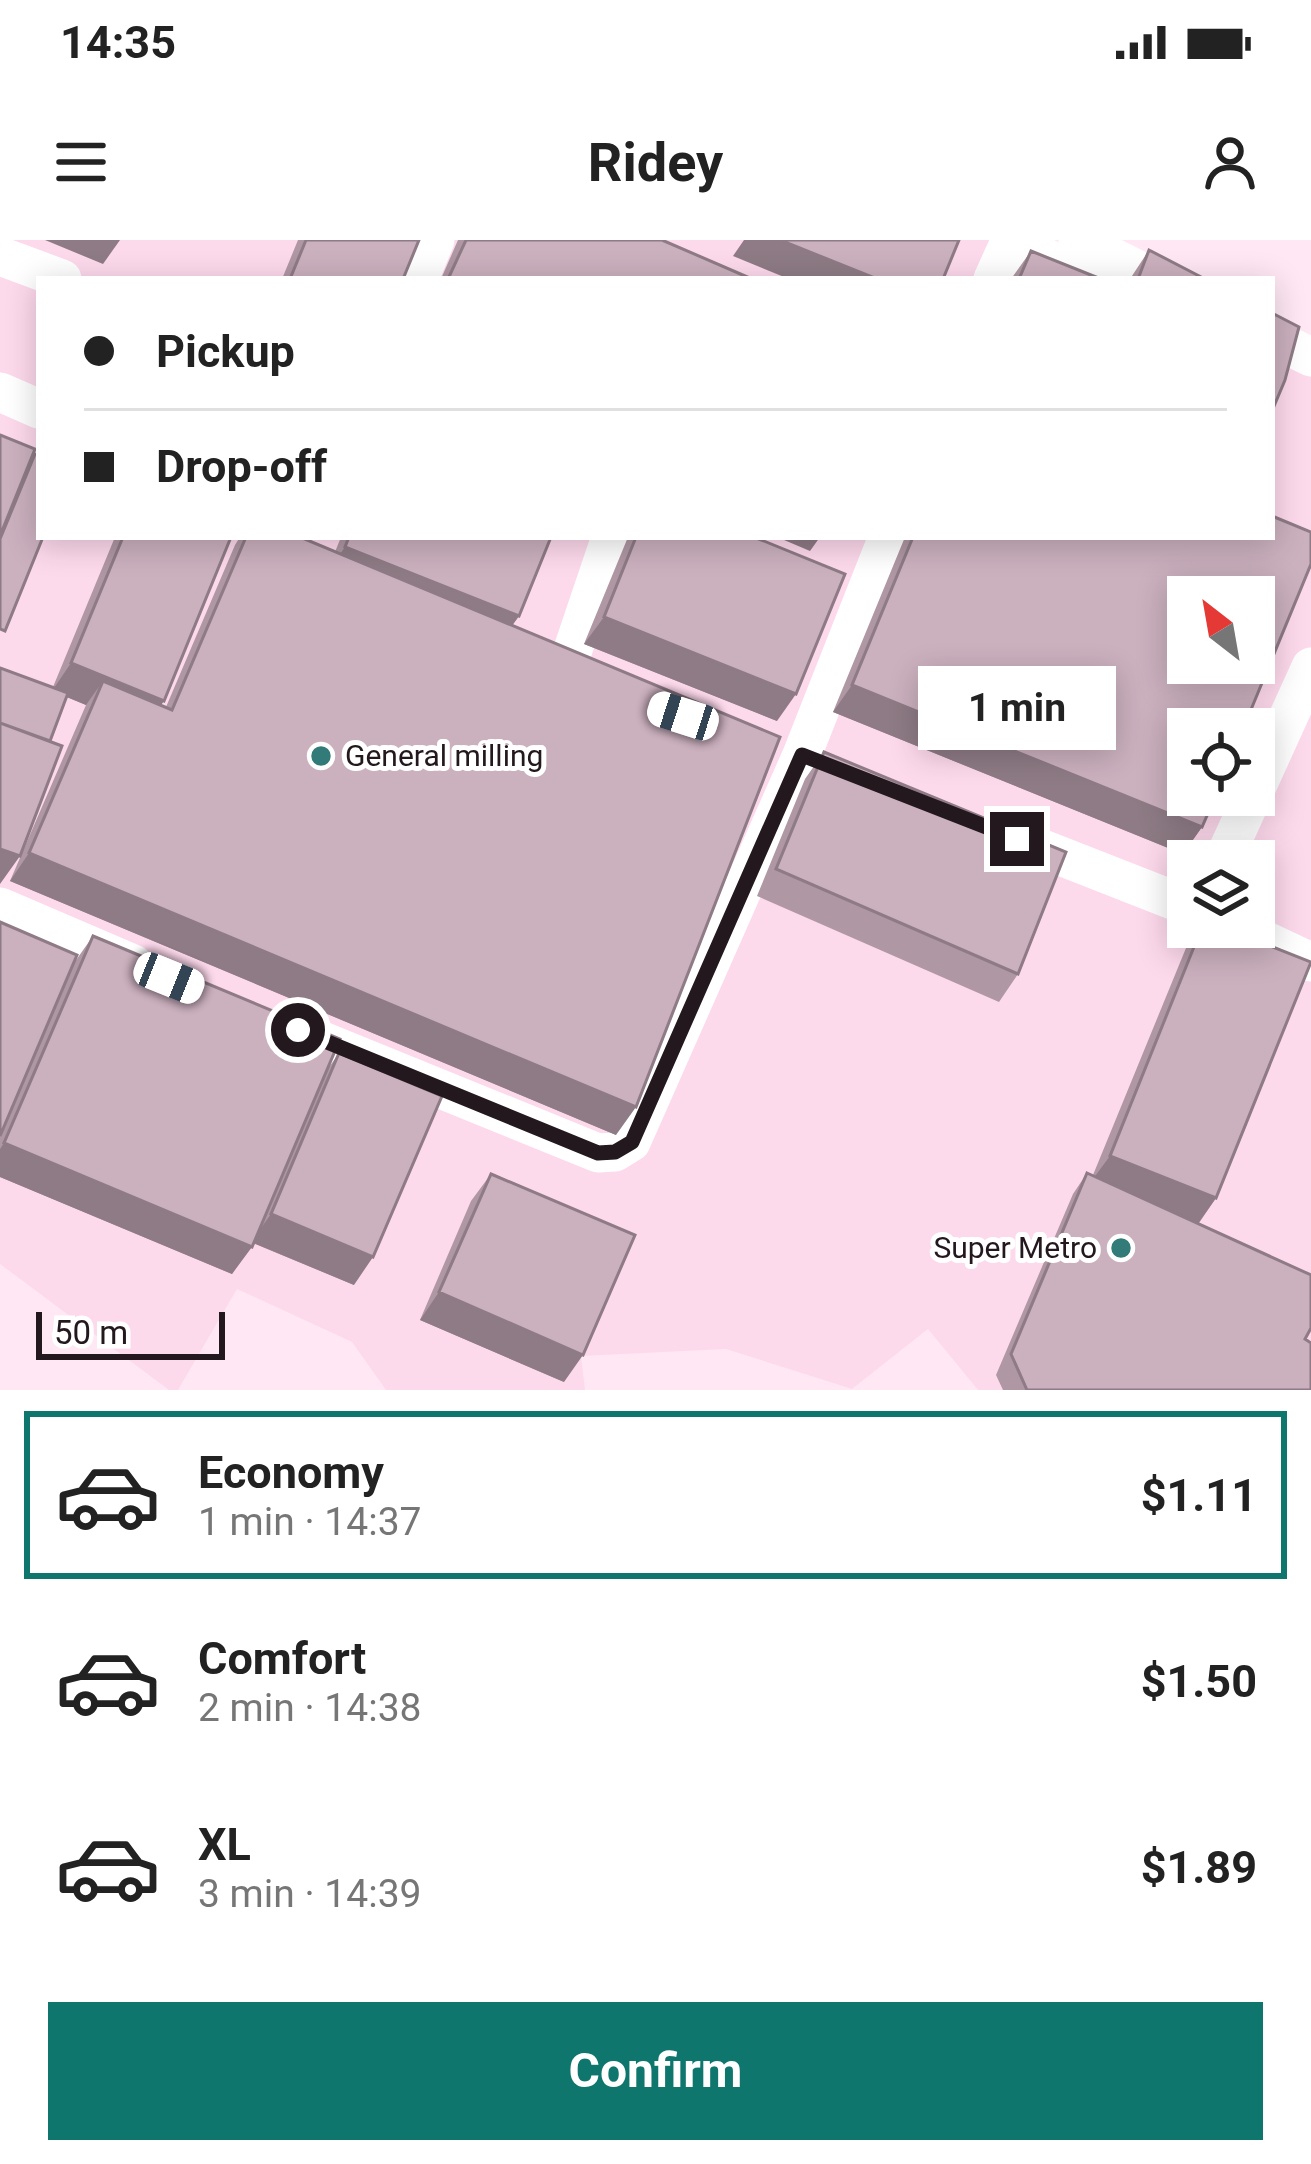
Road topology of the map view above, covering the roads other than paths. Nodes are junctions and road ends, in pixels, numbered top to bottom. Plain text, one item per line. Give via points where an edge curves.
1 (435, 240) edge
2 (1078, 240) edge
3 (0, 256) edge
4 (54, 276) edge
5 (420, 276) edge
6 (994, 276) edge
7 (1080, 276) edge
8 (1150, 276) edge
9 (1275, 339) edge
10 (1311, 357) edge
11 (0, 392) edge
12 (36, 409) edge
13 (610, 540) edge
14 (887, 540) edge
15 (821, 579) edge
16 (864, 596) junction
17 (520, 658) edge
18 (564, 676) junction
19 (1309, 681) edge
20 (607, 691) edge
21 (759, 741) edge
22 (802, 755) junction
23 (845, 772) edge
24 (974, 822) edge
25 (1233, 840) edge
26 (1167, 898) edge
27 (0, 907) edge
28 (1275, 945) edge
29 (1311, 962) edge
30 (169, 978) edge
31 (255, 1013) edge

1 - 5 street
2 - 8 street
3 - 4 street
6 - 7 street via 1007,248 1027,247
9 - 10 street
11 - 12 street
13 - 18 street
14 - 16 street
15 - 16 street
16 - 22 street
17 - 18 street
18 - 20 street
19 - 25 street
21 - 22 street
22 - 23 street
22 - 31 street via 632,1142 615,1152 598,1153
24 - 26 street
27 - 30 street
28 - 29 street

